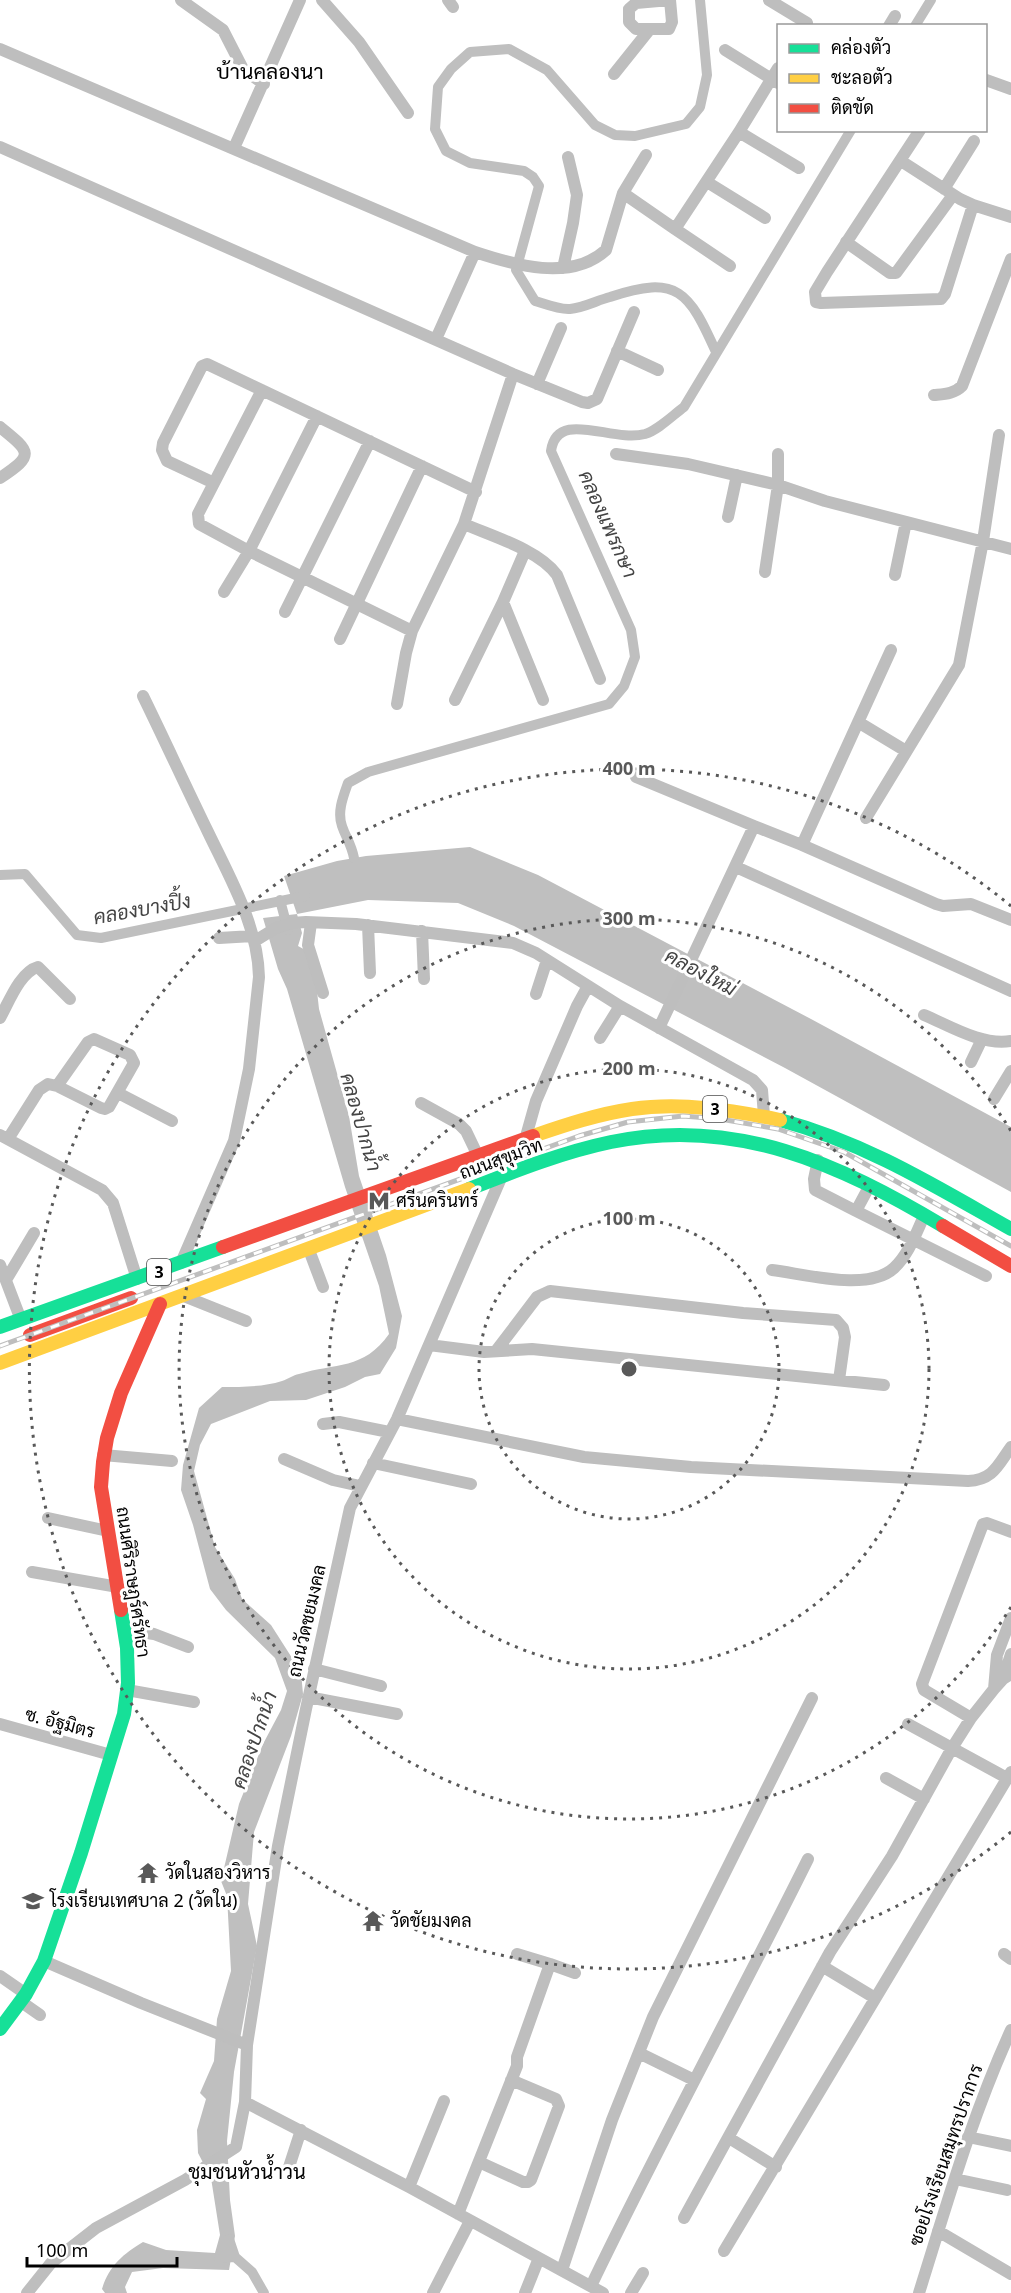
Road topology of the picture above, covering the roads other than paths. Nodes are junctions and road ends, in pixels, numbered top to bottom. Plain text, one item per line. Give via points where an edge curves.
1 (181, 0) edge
2 (300, 0) edge
3 (322, 0) edge
4 (670, 0) edge
5 (769, 0) edge
6 (805, 24) edge
7 (650, 29) junction
8 (0, 49) edge
9 (725, 50) dead end
10 (614, 74) dead end
11 (987, 80) edge
12 (775, 81) edge
13 (264, 84) junction
14 (1011, 89) edge
15 (408, 113) dead end
16 (740, 132) junction
17 (919, 132) edge
18 (974, 141) dead end
19 (0, 147) edge
20 (234, 148) junction
21 (646, 155) dead end
22 (568, 157) dead end
23 (901, 161) junction
24 (799, 168) dead end
25 (707, 182) junction
26 (948, 192) junction
27 (623, 193) junction
28 (974, 205) junction
29 (1011, 217) edge
30 (765, 218) dead end
31 (675, 229) junction
32 (846, 242) junction
33 (475, 252) junction
34 (1011, 259) edge
35 (730, 266) dead end
36 (563, 268) junction
37 (634, 312) dead end
38 (561, 328) dead end
39 (436, 339) junction
40 (617, 351) junction
41 (658, 370) dead end
42 (513, 374) junction
43 (537, 384) junction
44 (262, 390) junction
45 (934, 395) dead end
46 (317, 416) junction
47 (0, 427) edge
48 (999, 435) dead end
49 (370, 441) junction
50 (616, 454) dead end
51 (778, 454) dead end
52 (422, 466) junction
53 (736, 475) junction
54 (0, 477) edge
55 (214, 483) junction
56 (778, 485) junction
57 (476, 492) junction
58 (728, 517) dead end
59 (906, 522) junction
60 (464, 524) junction
61 (983, 541) junction
62 (1011, 549) edge
63 (249, 551) junction
64 (525, 551) junction
65 (765, 572) dead end
66 (895, 575) dead end
67 (302, 576) junction
68 (224, 592) dead end
69 (503, 602) junction
70 (355, 603) junction
71 (285, 612) dead end
72 (412, 631) junction
73 (340, 639) dead end
74 (891, 650) dead end
75 (600, 679) dead end
76 (143, 696) dead end
77 (455, 700) dead end
78 (543, 700) dead end
79 (397, 704) dead end
80 (858, 722) junction
81 (906, 751) junction
82 (636, 777) dead end
83 (866, 818) dead end
84 (754, 826) junction
85 (802, 845) junction
86 (736, 867) junction
87 (1011, 920) edge
88 (309, 922) junction
89 (368, 925) junction
90 (422, 931) junction
91 (255, 936) junction
92 (219, 938) dead end
93 (548, 960) junction
94 (370, 973) dead end
95 (424, 979) dead end
96 (588, 986) junction
97 (1011, 991) edge
98 (323, 993) dead end
99 (536, 994) dead end
100 (70, 999) dead end
101 (620, 1006) junction
102 (924, 1015) dead end
103 (0, 1018) edge
104 (659, 1028) junction
105 (600, 1038) dead end
106 (982, 1039) junction
107 (1011, 1041) edge
108 (971, 1062) dead end
109 (1011, 1071) edge
110 (57, 1086) junction
111 (118, 1093) junction
112 (994, 1099) dead end
113 (421, 1103) dead end
114 (764, 1116) junction
115 (172, 1121) dead end
116 (4, 1137) edge
117 (525, 1140) junction
118 (478, 1156) junction
119 (818, 1161) junction
120 (502, 1176) junction
121 (870, 1185) junction
122 (856, 1211) junction
123 (924, 1216) junction
124 (1011, 1230) edge
125 (34, 1233) dead end
126 (914, 1239) junction
127 (309, 1250) junction
128 (289, 1257) junction
129 (181, 1264) junction
130 (0, 1265) edge
131 (1011, 1266) edge
132 (772, 1270) dead end
133 (207, 1271) dead end
134 (986, 1276) dead end
135 (137, 1279) junction
136 (6, 1280) junction
137 (323, 1287) dead end
138 (148, 1292) dead end
139 (183, 1296) junction
140 (160, 1304) junction
141 (21, 1320) junction
142 (246, 1321) dead end
143 (1, 1326) edge
144 (21, 1339) dead end
145 (429, 1345) junction
146 (496, 1351) junction
147 (0, 1363) edge
148 (839, 1380) junction
149 (884, 1385) dead end
150 (398, 1419) junction
151 (323, 1424) dead end
152 (389, 1432) junction
153 (1011, 1447) edge
154 (103, 1455) junction
155 (285, 1459) dead end
156 (172, 1461) dead end
157 (373, 1462) junction
158 (471, 1484) dead end
159 (360, 1486) junction
160 (48, 1518) dead end
161 (108, 1531) junction
162 (1011, 1532) edge
163 (32, 1572) dead end
164 (118, 1587) junction
165 (1011, 1618) edge
166 (124, 1630) junction
167 (188, 1647) dead end
168 (1011, 1654) edge
169 (315, 1669) junction
170 (1007, 1676) edge
171 (381, 1686) dead end
172 (994, 1689) junction
173 (127, 1690) junction
174 (308, 1697) junction
175 (812, 1698) dead end
176 (194, 1702) dead end
177 (397, 1714) dead end
178 (971, 1718) junction
179 (0, 1724) edge
180 (908, 1724) dead end
181 (952, 1748) junction
182 (111, 1755) junction
183 (1009, 1775) edge
184 (886, 1778) dead end
185 (924, 1799) junction
186 (808, 1859) dead end
187 (518, 1954) dead end
188 (44, 1961) junction
189 (550, 1964) junction
190 (822, 1966) junction
191 (575, 1973) dead end
192 (0, 1976) edge
193 (23, 1997) junction
194 (875, 1998) junction
195 (40, 2015) dead end
196 (0, 2029) edge
197 (1011, 2030) edge
198 (244, 2044) junction
199 (639, 2054) junction
200 (511, 2080) junction
201 (694, 2080) junction
202 (444, 2101) dead end
203 (245, 2102) junction
204 (301, 2130) junction
205 (729, 2138) junction
206 (968, 2138) junction
207 (1011, 2146) edge
208 (479, 2162) junction
209 (289, 2167) dead end
210 (776, 2167) junction
211 (955, 2179) junction
212 (409, 2187) junction
213 (1006, 2190) dead end
214 (458, 2214) junction
215 (684, 2218) dead end
216 (470, 2221) junction
217 (938, 2230) junction
218 (724, 2251) dead end
219 (539, 2258) junction
220 (562, 2270) junction
221 (643, 2273) dead end
222 (1011, 2274) edge
223 (591, 2286) junction
224 (27, 2293) edge
225 (433, 2293) edge
226 (525, 2293) edge
227 (603, 2293) edge
228 (631, 2293) edge
229 (919, 2293) edge

1 - 13 street via 223,30 243,69
2 - 13 street
3 - 15 street via 359,42
4 - 7 street via 671,28
4 - 7 street via 636,3 629,9 628,22 632,27
5 - 6 street
7 - 10 street
8 - 20 street
9 - 12 street
11 - 14 street
12 - 16 street
13 - 20 street
16 - 24 street
16 - 25 street
17 - 23 street
18 - 26 street
19 - 39 street
20 - 33 street
21 - 27 street
22 - 36 street via 577,195
23 - 26 street
23 - 32 street
25 - 30 street
25 - 31 street
26 - 28 street
26 - 32 street via 896,273 890,273
27 - 31 street
27 - 36 street via 606,250 599,257
28 - 29 street
28 - 32 street via 941,299 816,302 815,292
31 - 35 street
33 - 36 street via 502,262
33 - 39 street
34 - 45 street via 962,386
37 - 40 street
38 - 43 street
39 - 42 street
40 - 41 street
40 - 43 street via 593,402 582,402
42 - 43 street
42 - 57 street
44 - 46 street
44 - 55 street
44 - 55 street via 210,364 202,366 162,450 167,461
46 - 49 street
46 - 63 street
47 - 54 street via 21,444 25,456 23,462
48 - 61 street
49 - 52 street
49 - 67 street
50 - 53 street
51 - 56 street
52 - 57 street
52 - 70 street
53 - 56 street
53 - 58 street
55 - 63 street via 198,514 199,524
56 - 59 street
56 - 65 street
57 - 60 street
59 - 61 street
59 - 66 street
60 - 64 street
60 - 72 street
61 - 62 street
61 - 81 street via 959,665
63 - 67 street
63 - 68 street
64 - 69 street
64 - 75 street via 543,560 557,575
67 - 70 street
67 - 71 street
69 - 77 street
69 - 78 street
70 - 72 street
70 - 73 street
72 - 79 street
74 - 80 street
76 - 91 street
80 - 81 street
80 - 85 street
81 - 83 street
82 - 84 street
84 - 85 street
84 - 86 street
85 - 87 street via 936,904 971,904
86 - 97 street
86 - 104 street
88 - 89 street
88 - 91 street
88 - 98 street via 308,945
89 - 90 street
89 - 94 street
90 - 93 street via 513,943
90 - 95 street
91 - 92 street
91 - 129 street via 260,978 241,1113 234,1141
93 - 96 street
93 - 99 street
96 - 101 street
96 - 117 street via 536,1101
100 - 103 street via 44,971 33,968
101 - 104 street
101 - 105 street
102 - 106 street
104 - 114 street via 759,1085
106 - 107 street
106 - 108 street
109 - 112 street
110 - 111 street via 105,1109
110 - 111 street via 94,1039 133,1059
110 - 116 street via 48,1084 39,1090
111 - 115 street
113 - 118 street via 459,1124
114 - 117 main road, ถนนสุขุมวิท / 3 via 678,1106 636,1108 576,1121
114 - 124 main road, ถนนสุขุมวิท / 3 via 864,1149
116 - 135 street via 109,1196
117 - 118 main road, ถนนสุขุมวิท / 3
118 - 129 main road, ถนนสุขุมวิท / 3
119 - 120 main road, ถนนสุขุมวิท / 3 via 741,1141 662,1136 585,1148
119 - 121 main road, ถนนสุขุมวิท / 3
119 - 122 street via 815,1190
120 - 127 main road, ถนนสุขุมวิท / 3
120 - 145 street, ถนนวัดชยมงคล
121 - 122 street
121 - 123 main road, ถนนสุขุมวิท / 3
122 - 126 street
123 - 126 street
123 - 131 main road, ถนนสุขุมวิท / 3
125 - 136 street
126 - 132 street via 896,1266 868,1280
126 - 134 street
127 - 128 main road, ถนนสุขุมวิท / 3
127 - 137 street
128 - 133 main road
128 - 139 main road, ถนนสุขุมวิท / 3
129 - 135 main road, ถนนสุขุมวิท / 3
130 - 136 street
135 - 141 main road, ถนนสุขุมวิท / 3
136 - 141 street
138 - 144 main road
139 - 140 main road, ถนนสุขุมวิท / 3
139 - 142 street
140 - 147 main road, ถนนสุขุมวิท / 3
140 - 154 main road, ถนนศิริราษฎร์ศรัทธา via 117,1403
141 - 143 main road, ถนนสุขุมวิท / 3
145 - 146 street
145 - 150 street, ถนนวัดชยมงคล
146 - 148 street via 532,1349
146 - 148 street via 537,1297 550,1291 836,1320 845,1337
148 - 149 street
150 - 152 street, ถนนวัดชยมงคล
150 - 153 street via 584,1457 691,1467 968,1481 990,1476
151 - 152 street via 339,1422
152 - 157 street, ถนนวัดชยมงคล
154 - 156 street
154 - 161 main road, ถนนศิริราษฎร์ศรัทธา via 101,1487
155 - 159 street via 333,1480
157 - 158 street
157 - 159 street, ถนนวัดชยมงคล
159 - 169 street, ถนนวัดชยมงคล via 346,1522
160 - 161 street
161 - 164 main road, ถนนศิริราษฎร์ศรัทธา
162 - 178 street via 983,1524 922,1683 924,1690
163 - 164 street
164 - 166 main road, ถนนศิริราษฎร์ศรัทธา
165 - 172 street via 997,1655
166 - 167 street via 154,1634
166 - 173 main road, ถนนศิริราษฎร์ศรัทธา
168 - 170 street
169 - 171 street
169 - 174 street, ถนนวัดชยมงคล
170 - 172 street
172 - 178 street
173 - 176 street
173 - 182 main road, ถนนศิริราษฎร์ศรัทธา
174 - 177 street
174 - 198 street, ถนนวัดชยมงคล
175 - 199 street via 653,2017
178 - 181 street
179 - 182 street, ซ. อัฐมิตร
180 - 181 street
181 - 183 street
181 - 185 street
182 - 188 main road, ถนนศิริราษฎร์ศรัทธา
183 - 194 street
184 - 185 street
185 - 190 street
186 - 201 street
187 - 189 street
188 - 193 main road, ถนนศิริราษฎร์ศรัทธา
188 - 198 street
189 - 191 street
189 - 200 street
190 - 194 street
190 - 205 street
192 - 193 street
193 - 195 street
193 - 196 main road, ถนนศิริราษฎร์ศรัทธา
194 - 210 street
197 - 206 street, ซอยโรงเรียนสมุทรปราการ
198 - 203 street, ถนนวัดชยมงคล
199 - 201 street
199 - 220 street via 612,2120
200 - 208 street
200 - 208 street via 559,2102 531,2180 523,2182
201 - 223 street
202 - 212 street
203 - 204 street
203 - 224 street, ถนนวัดชยมงคล via 238,2142 231,2152 96,2229 51,2263
204 - 209 street
204 - 212 street
205 - 210 street
205 - 215 street
206 - 207 street
206 - 211 street, ซอยโรงเรียนสมุทรปราการ
208 - 214 street
210 - 218 street
211 - 213 street
211 - 217 street, ซอยโรงเรียนสมุทรปราการ
212 - 214 street
214 - 216 street
216 - 219 street
216 - 225 street
217 - 222 street
217 - 229 street, ซอยโรงเรียนสมุทรปราการ
219 - 220 street
219 - 226 street
220 - 223 street
221 - 228 street
223 - 227 street

